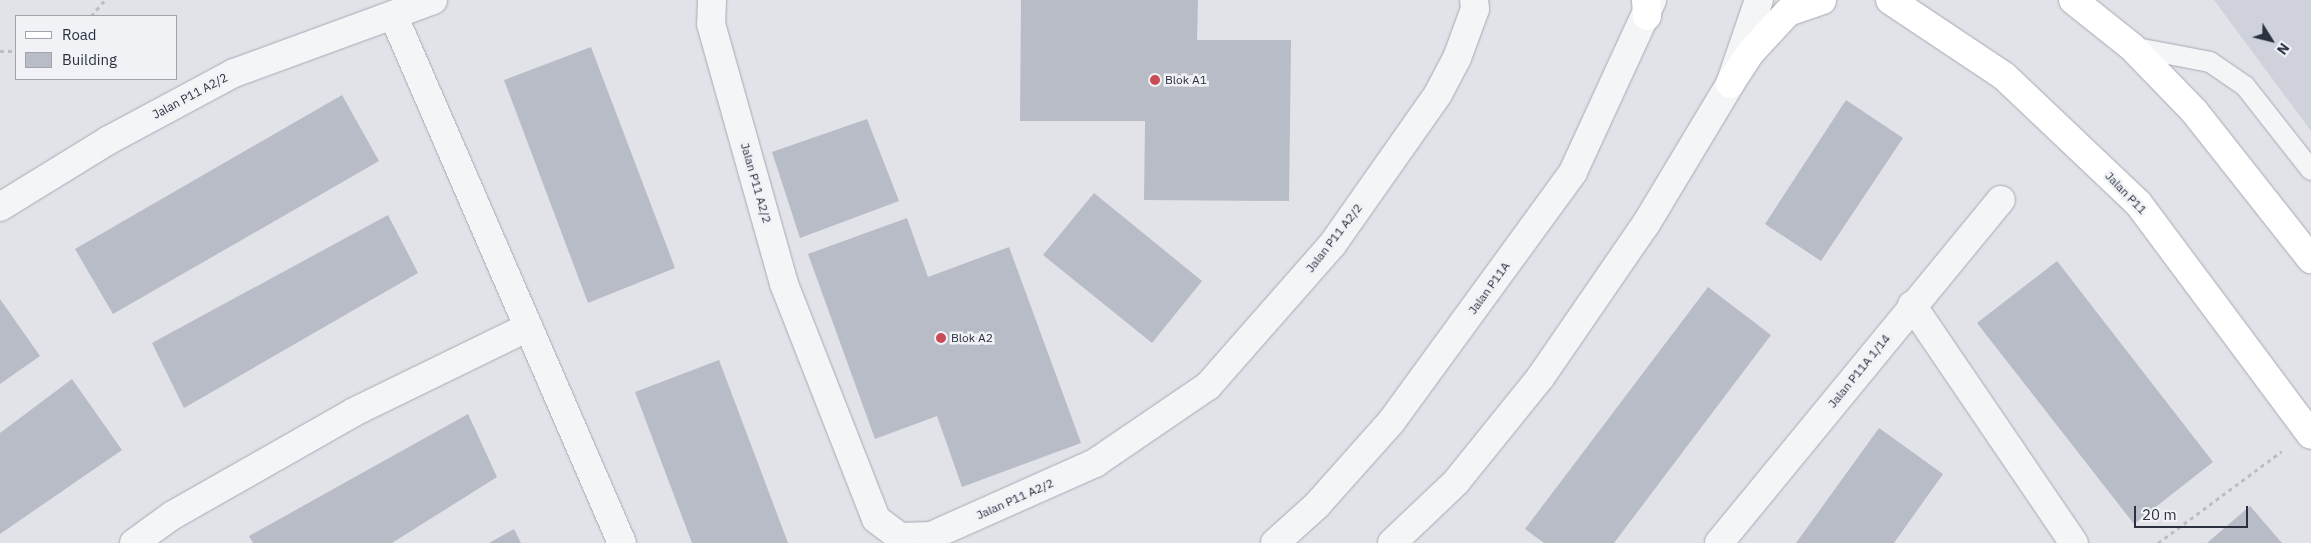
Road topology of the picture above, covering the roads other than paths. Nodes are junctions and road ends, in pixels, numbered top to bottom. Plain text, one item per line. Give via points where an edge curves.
1 (433, 0) edge
2 (712, 0) edge
3 (1474, 0) edge
4 (1759, 0) edge
5 (1822, 0) edge
6 (1886, 0) edge
7 (1890, 0) edge
8 (2073, 0) edge
9 (1648, 5) edge
10 (394, 17) junction
11 (2132, 47) junction
12 (1730, 84) junction
13 (2311, 170) edge
14 (2000, 200) dead end
15 (0, 206) edge
16 (2311, 259) edge
17 (1912, 305) junction
18 (528, 327) junction
19 (2309, 433) edge
20 (134, 543) edge
21 (622, 543) edge
22 (1276, 543) edge
23 (1392, 543) edge
24 (1719, 543) edge
25 (2074, 543) edge

1 - 10 street, Jalan P11 A2/2
2 - 3 street, Jalan P11 A2/2 via 711,24 784,284 876,519 900,537 931,536 1095,463 1208,386 1332,245 1438,94 1457,58 1475,9
4 - 12 street
5 - 12 main road via 1788,12 1750,54
6 - 7 main road
7 - 19 main road, Jalan P11 via 2004,76 2138,203
8 - 11 main road
9 - 22 street, Jalan P11A via 1573,172 1391,422 1317,505
10 - 15 street, Jalan P11 A2/2 via 234,73 109,140
10 - 18 street
11 - 13 lane via 2210,62 2246,86
11 - 16 main road via 2194,110
12 - 23 street via 1646,224 1540,378 1456,482
14 - 17 street, Jalan P11A 1/14
17 - 24 street, Jalan P11A 1/14
17 - 25 street
18 - 20 street via 354,412 173,515
18 - 21 street

